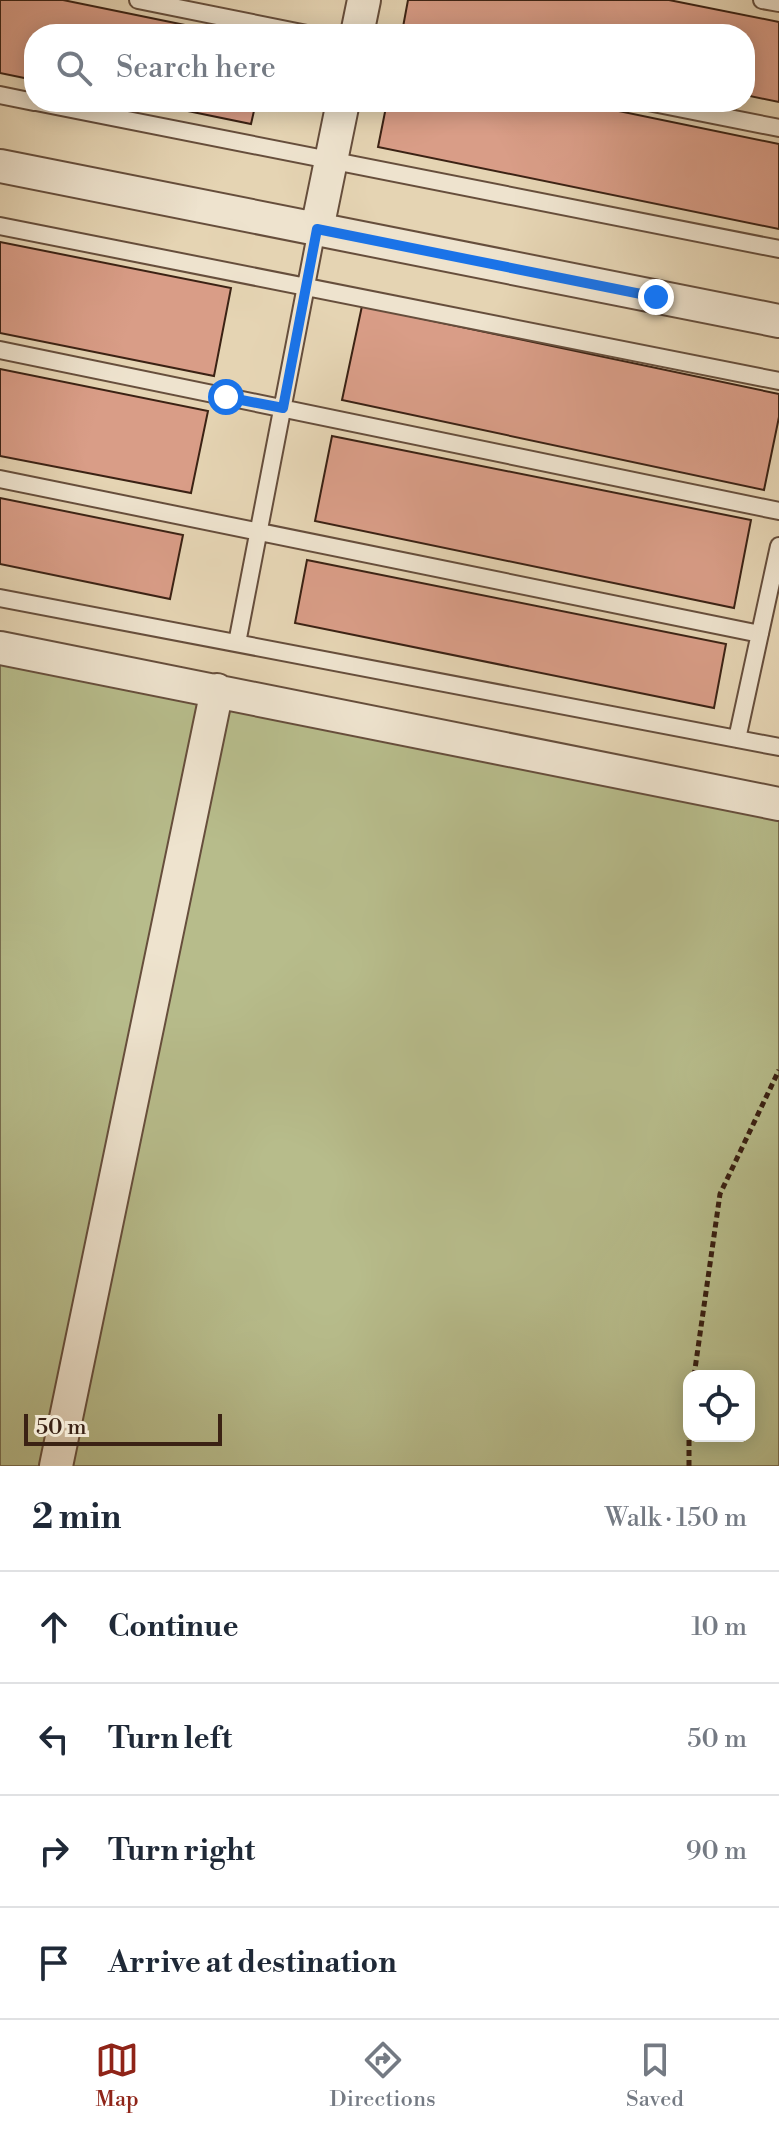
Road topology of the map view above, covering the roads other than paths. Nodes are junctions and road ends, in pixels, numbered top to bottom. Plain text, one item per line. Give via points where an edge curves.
1 (138, 0) edge
2 (364, 0) edge
3 (762, 0) edge
4 (779, 3) edge
5 (257, 24) edge
6 (359, 24) edge
7 (0, 95) edge
8 (24, 100) edge
9 (86, 112) edge
10 (341, 112) edge
11 (698, 112) edge
12 (779, 128) edge
13 (331, 160) junction
14 (0, 166) edge
15 (0, 226) edge
16 (317, 229) junction
17 (779, 249) edge
18 (306, 287) junction
19 (779, 321) edge
20 (0, 350) edge
21 (779, 381) edge
22 (283, 408) junction
23 (0, 479) edge
24 (779, 511) edge
25 (259, 532) junction
26 (779, 546) edge
27 (0, 598) edge
28 (760, 634) junction
29 (237, 643) junction
30 (0, 648) edge
31 (217, 690) junction
32 (737, 739) junction
33 (779, 747) edge
34 (779, 804) edge
35 (56, 1466) edge

1 - 5 lane
2 - 6 street
3 - 4 lane
7 - 8 lane
9 - 13 lane
10 - 13 street
11 - 12 lane
13 - 16 street
13 - 17 lane
14 - 16 street
15 - 18 lane
16 - 18 lane
16 - 19 street
18 - 21 lane
18 - 22 lane
20 - 22 lane
22 - 24 lane
22 - 25 lane
23 - 25 lane
25 - 28 lane
25 - 29 lane
26 - 28 lane
27 - 29 lane
28 - 32 lane
29 - 32 lane
30 - 31 street
31 - 34 street
31 - 35 street
32 - 33 lane

